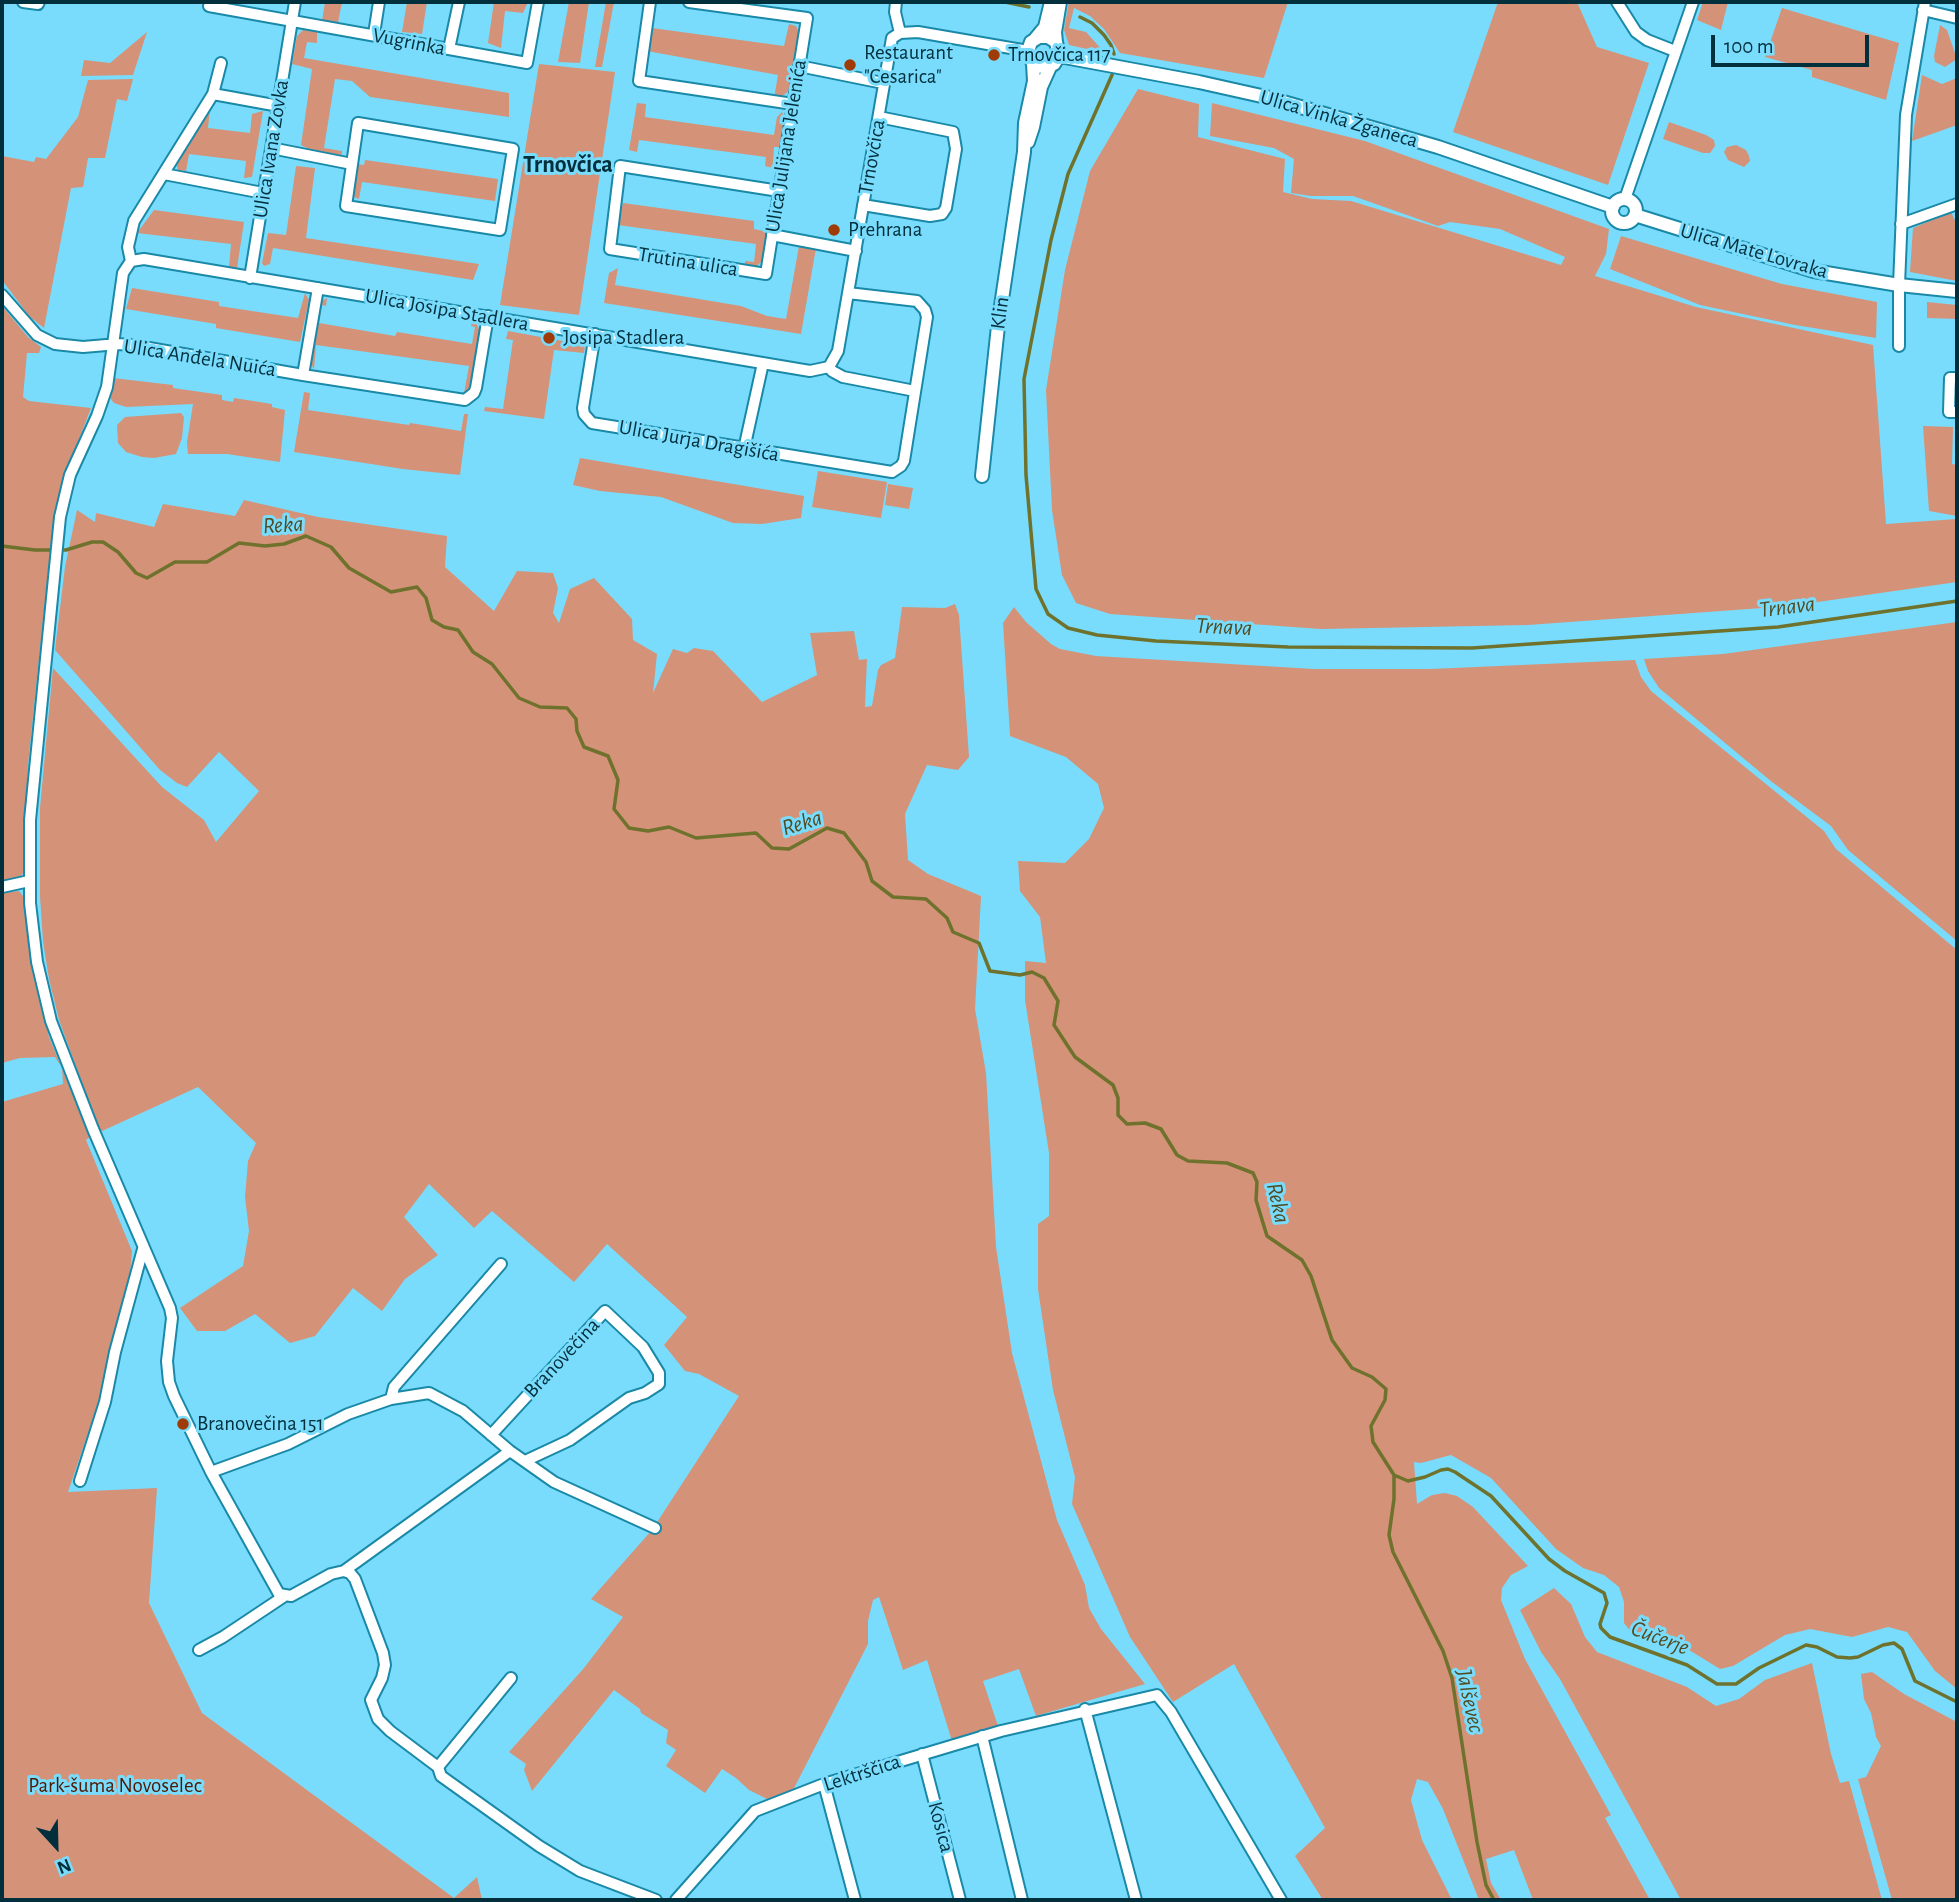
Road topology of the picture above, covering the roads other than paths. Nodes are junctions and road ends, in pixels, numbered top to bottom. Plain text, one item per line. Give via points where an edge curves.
1 (23, 2) edge
2 (39, 2) edge
3 (295, 2) edge
4 (379, 2) edge
5 (459, 2) edge
6 (538, 2) edge
7 (650, 2) edge
8 (689, 2) edge
9 (896, 2) edge
10 (1051, 2) edge
11 (1060, 2) edge
12 (1617, 2) edge
13 (1693, 2) edge
14 (209, 6) dead end
15 (1924, 6) edge
16 (1957, 18) edge
17 (291, 21) junction
18 (900, 33) junction
19 (374, 34) junction
20 (1035, 39) junction
21 (1056, 42) junction
22 (449, 50) junction
23 (1028, 51) junction
24 (1675, 51) junction
25 (1059, 55) junction
26 (221, 63) dead end
27 (1033, 64) junction
28 (799, 66) junction
29 (1050, 67) junction
30 (883, 83) junction
31 (213, 94) junction
32 (793, 104) junction
33 (279, 106) junction
34 (878, 117) junction
35 (271, 148) junction
36 (1024, 152) junction
37 (352, 164) junction
38 (164, 174) junction
39 (779, 191) junction
40 (263, 193) junction
41 (1625, 199) junction
42 (1957, 204) edge
43 (863, 205) junction
44 (1612, 207) junction
45 (1635, 215) junction
46 (1901, 224) junction
47 (772, 235) junction
48 (856, 251) junction
49 (131, 261) junction
50 (766, 274) joint
51 (250, 278) junction
52 (1899, 285) junction
53 (318, 288) junction
54 (1957, 291) edge
55 (848, 293) junction
56 (2, 295) edge
57 (488, 316) junction
58 (596, 334) junction
59 (113, 344) junction
60 (1899, 346) dead end
61 (763, 363) junction
62 (829, 367) junction
63 (303, 374) junction
64 (1957, 378) edge
65 (915, 391) junction
66 (1957, 412) edge
67 (744, 449) junction
68 (982, 475) dead end
69 (29, 881) junction
70 (2, 887) edge
71 (143, 1249) junction
72 (501, 1264) dead end
73 (391, 1399) junction
74 (491, 1435) junction
75 (510, 1451) junction
76 (525, 1461) junction
77 (211, 1472) junction
78 (80, 1481) dead end
79 (655, 1528) dead end
80 (344, 1571) junction
81 (283, 1597) junction
82 (199, 1650) dead end
83 (511, 1678) dead end
84 (1085, 1710) junction
85 (982, 1737) junction
86 (922, 1754) junction
87 (438, 1767) junction
88 (824, 1784) junction
89 (656, 1900) edge
90 (676, 1900) edge
91 (855, 1900) edge
92 (960, 1900) edge
93 (1022, 1900) edge
94 (1136, 1900) edge
95 (1281, 1900) edge

1 - 2 street
3 - 17 street, Ulica Ivana Zovka
4 - 19 street
5 - 22 street
6 - 22 street, Vugrinka via 527,63
7 - 32 street via 639,81
8 - 28 street, Ulica Julijana Jelenića via 807,18
9 - 18 street
10 - 20 street via 1046,24
11 - 21 street
12 - 24 street via 1636,32
13 - 24 street
14 - 17 street
15 - 16 street
15 - 46 street via 1906,115
17 - 19 street, Vugrinka
17 - 33 street, Ulica Ivana Zovka
18 - 23 street
18 - 30 street, Trnovčica via 890,42
19 - 22 street, Vugrinka
20 - 21 street
20 - 23 street
21 - 25 street
23 - 27 street
24 - 41 street
25 - 29 street
25 - 44 street, Ulica Vinka Žganeca via 1266,97 1472,158
26 - 31 street, Ulica Anđela Nuića
27 - 29 street
27 - 36 street, Klin
28 - 30 street
28 - 32 street, Ulica Julijana Jelenića
29 - 36 street, Klin
30 - 34 street, Trnovčica
31 - 33 street
31 - 38 street, Ulica Anđela Nuića
32 - 39 street, Ulica Julijana Jelenića
33 - 35 street, Ulica Ivana Zovka
34 - 43 street, Trnovčica
34 - 43 street via 953,132 956,149 946,208 937,216
35 - 37 street
35 - 40 street, Ulica Ivana Zovka
36 - 68 street, Klin
37 - 37 street via 358,123 513,149 500,230 346,206
38 - 40 street
38 - 49 street, Ulica Anđela Nuića via 134,221 128,247
39 - 47 street, Ulica Julijana Jelenića
39 - 50 street, Trutina ulica via 620,166 610,249
40 - 51 street, Ulica Ivana Zovka
41 - 44 street
41 - 45 street via 1634,204
42 - 46 street
43 - 48 street, Trnovčica
44 - 45 street, Ulica Vinka Žganeca via 1614,217 1622,223
45 - 52 street, Ulica Mate Lovraka via 1785,264
46 - 52 street
47 - 48 street
47 - 50 street, Ulica Julijana Jelenića
48 - 55 street, Trnovčica
49 - 51 street, Ulica Josipa Stadlera via 144,259
49 - 59 street, Ulica Anđela Nuića via 122,272
51 - 53 street, Ulica Josipa Stadlera
52 - 54 street, Ulica Mate Lovraka
52 - 60 street
53 - 57 street, Ulica Josipa Stadlera
53 - 63 street, Ulica Anđela Nuića
55 - 62 street, Trnovčica via 838,351
55 - 65 street via 923,305 927,317
56 - 59 street via 45,340 83,347
57 - 58 street, Ulica Josipa Stadlera
57 - 63 street, Ulica Anđela Nuića via 476,388 465,400
58 - 61 street, Ulica Josipa Stadlera
58 - 67 street, Ulica Jurja Dragišića via 583,408 592,423
59 - 63 street, Ulica Anđela Nuića
59 - 69 street via 100,407 70,475 60,517 30,820
61 - 62 street, Ulica Josipa Stadlera via 810,371
61 - 67 street
62 - 65 street, Ulica Josipa Stadlera via 843,377
64 - 66 street via 1950,378 1949,412
65 - 67 street, Ulica Jurja Dragišića via 904,461 898,470 886,472
69 - 70 street
69 - 71 street via 37,962 51,1021
71 - 77 street via 172,1318 169,1382
71 - 78 street
72 - 73 street via 394,1387
73 - 74 street via 429,1393 463,1411
73 - 77 street
74 - 75 street
74 - 76 street, Branovečina via 605,1311 643,1347 659,1373 659,1384 629,1398 570,1440
75 - 76 street
75 - 80 street
76 - 79 street via 554,1482
77 - 81 street
80 - 81 street
80 - 87 street via 355,1579 383,1653 385,1665 371,1700 373,1709 390,1731
81 - 82 street
83 - 87 street
84 - 85 street, Lektrščica
84 - 94 street
84 - 95 street, Lektrščica via 1157,1695
85 - 86 street, Lektrščica
85 - 93 street
86 - 88 street, Lektrščica
86 - 92 street, Kosica
87 - 89 street via 441,1776 549,1853 580,1871
88 - 90 street, Lektrščica via 755,1811
88 - 91 street

